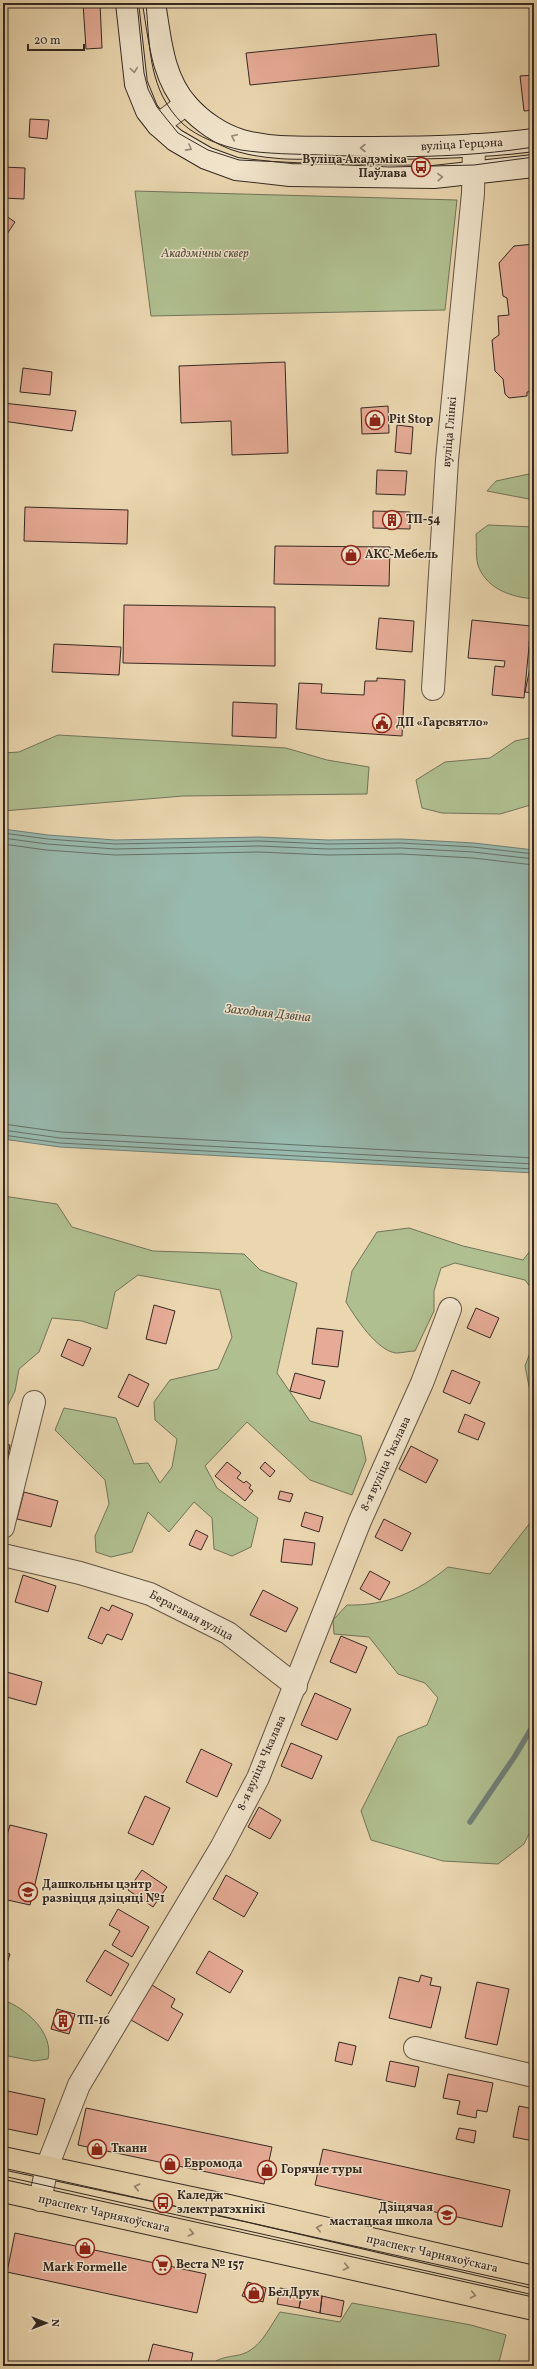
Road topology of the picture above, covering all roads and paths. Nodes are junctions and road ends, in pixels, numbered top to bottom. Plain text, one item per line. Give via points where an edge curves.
1 (127, 3) edge
2 (154, 3) edge
3 (186, 104) junction
4 (158, 125) junction
5 (534, 140) edge
6 (474, 145) junction
7 (496, 145) junction
8 (534, 166) edge
9 (499, 171) junction
10 (474, 174) junction
11 (433, 689) dead end
12 (450, 1310) dead end
13 (34, 1402) dead end
14 (3, 1527) edge
15 (3, 1555) edge
16 (296, 1686) junction
17 (415, 2048) dead end
18 (534, 2076) edge
19 (3, 2158) edge
20 (47, 2167) junction
21 (3, 2191) edge
22 (40, 2200) junction
23 (534, 2278) edge
24 (534, 2309) edge

1 -> 4 street via 136,84 148,111
2 - 3 street via 164,67
3 - 4 street
6 -> 3 street, вуліца Герцэна via 402,148 278,146 241,141 207,125
4 -> 10 street via 175,140 206,158 236,169 290,175 434,177
5 - 7 street, вуліца Герцэна
6 - 7 street, вуліца Герцэна
6 - 10 street, вуліца Глінкі
7 - 9 street
8 - 9 street
9 - 10 street
10 - 11 street, вуліца Глінкі via 447,460
12 - 16 street, 8-я вуліца Чкалава via 422,1383 360,1521
13 - 14 street
15 - 16 street, Берагавая вуліца via 80,1573 150,1594 228,1633
16 - 20 street, 8-я вуліца Чкалава via 258,1778 221,1848 79,2085
17 - 18 street
19 - 20 main road, праспект Чарняхоўскага
20 - 22 street, 8-я вуліца Чкалава
23 -> 20 main road, праспект Чарняхоўскага via 229,2206
21 - 22 main road, праспект Чарняхоўскага
22 -> 24 main road, праспект Чарняхоўскага

